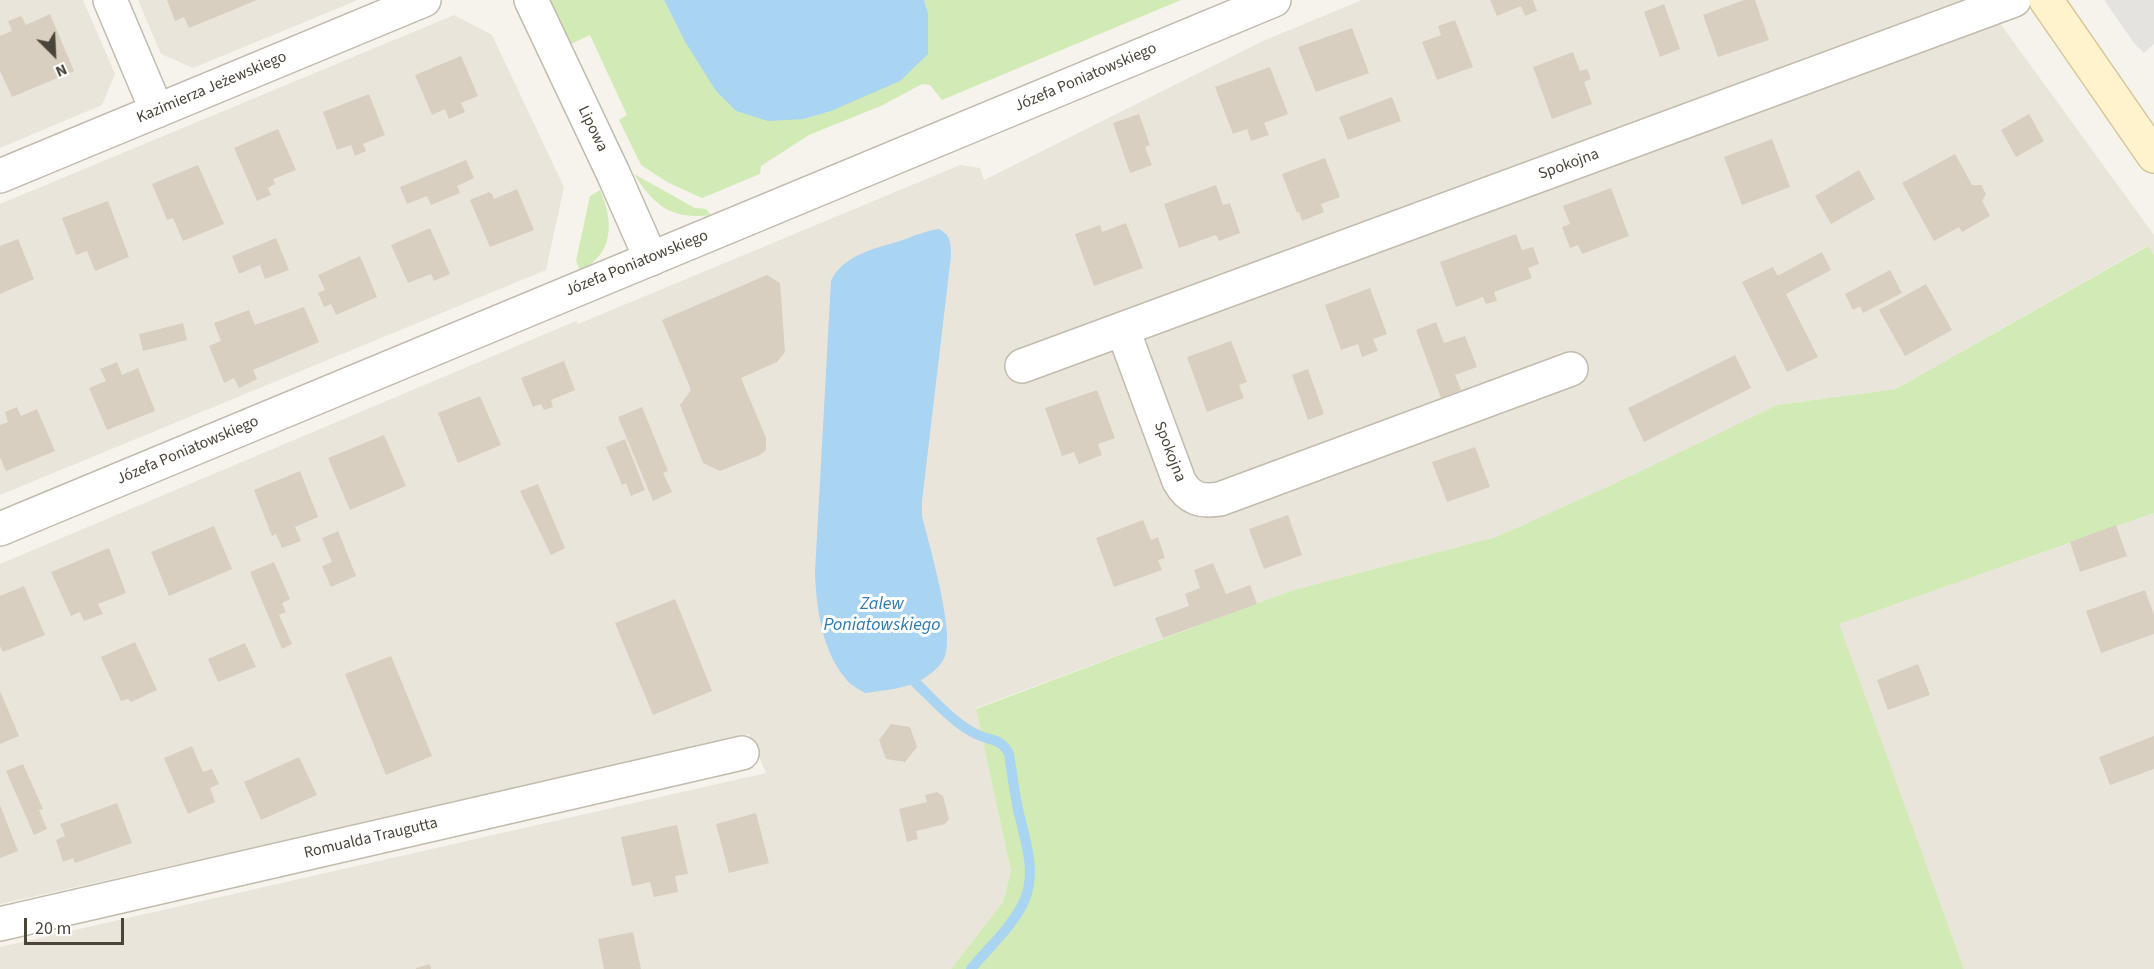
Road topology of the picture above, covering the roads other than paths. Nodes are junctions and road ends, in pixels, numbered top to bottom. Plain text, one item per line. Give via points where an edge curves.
1 (110, 0) edge
2 (424, 0) edge
3 (531, 0) edge
4 (1274, 0) edge
5 (2014, 0) edge
6 (2046, 0) edge
7 (157, 111) junction
8 (2154, 156) edge
9 (0, 176) edge
10 (651, 259) junction
11 (1123, 330) junction
12 (1022, 366) dead end
13 (1571, 369) dead end
14 (0, 529) edge
15 (742, 753) dead end
16 (0, 924) edge

1 - 7 street
2 - 7 street, Kazimierza Jeżewskiego
3 - 10 street, Lipowa
4 - 10 street, Józefa Poniatowskiego
5 - 11 street, Spokojna
6 - 8 main road
7 - 9 street, Kazimierza Jeżewskiego
10 - 14 street, Józefa Poniatowskiego
11 - 12 street, Spokojna
11 - 13 street, Spokojna via 1179,481 1185,493 1197,500 1220,499
15 - 16 street, Romualda Traugutta

